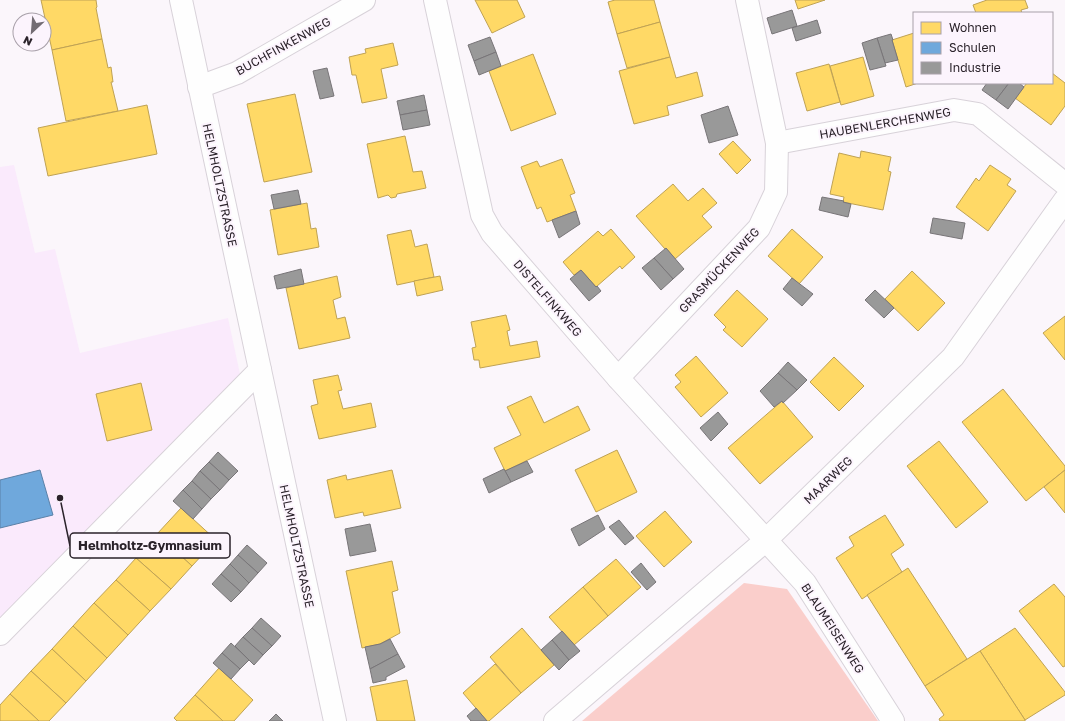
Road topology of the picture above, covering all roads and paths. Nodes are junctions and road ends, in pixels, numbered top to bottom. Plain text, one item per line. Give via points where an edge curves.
1 (181, 0) edge
2 (364, 0) edge
3 (435, 0) edge
4 (747, 0) edge
5 (199, 87) junction
6 (776, 143) junction
7 (1064, 199) edge
8 (260, 370) junction
9 (618, 378) junction
10 (765, 541) junction
11 (0, 634) edge
12 (334, 721) edge
13 (555, 721) edge
14 (893, 721) edge

1 - 5 street, HELMHOLTZSTRASSE
2 - 5 street, BUCHFINKENWEG via 237,73
3 - 9 street, DISTELFINKWEG via 482,215 492,233
4 - 6 street, GRASMÜCKENWEG
5 - 8 street, HELMHOLTZSTRASSE
6 - 7 street, HAUBENLERCHENWEG via 954,110 978,114
6 - 9 street, GRASMÜCKENWEG via 776,192 759,228
7 - 10 street, MAARWEG via 953,357
8 - 11 street
8 - 12 street, HELMHOLTZSTRASSE
9 - 10 street, DISTELFINKWEG
10 - 13 street, MAARWEG
10 - 14 street, BLAUMEISENWEG via 805,583

